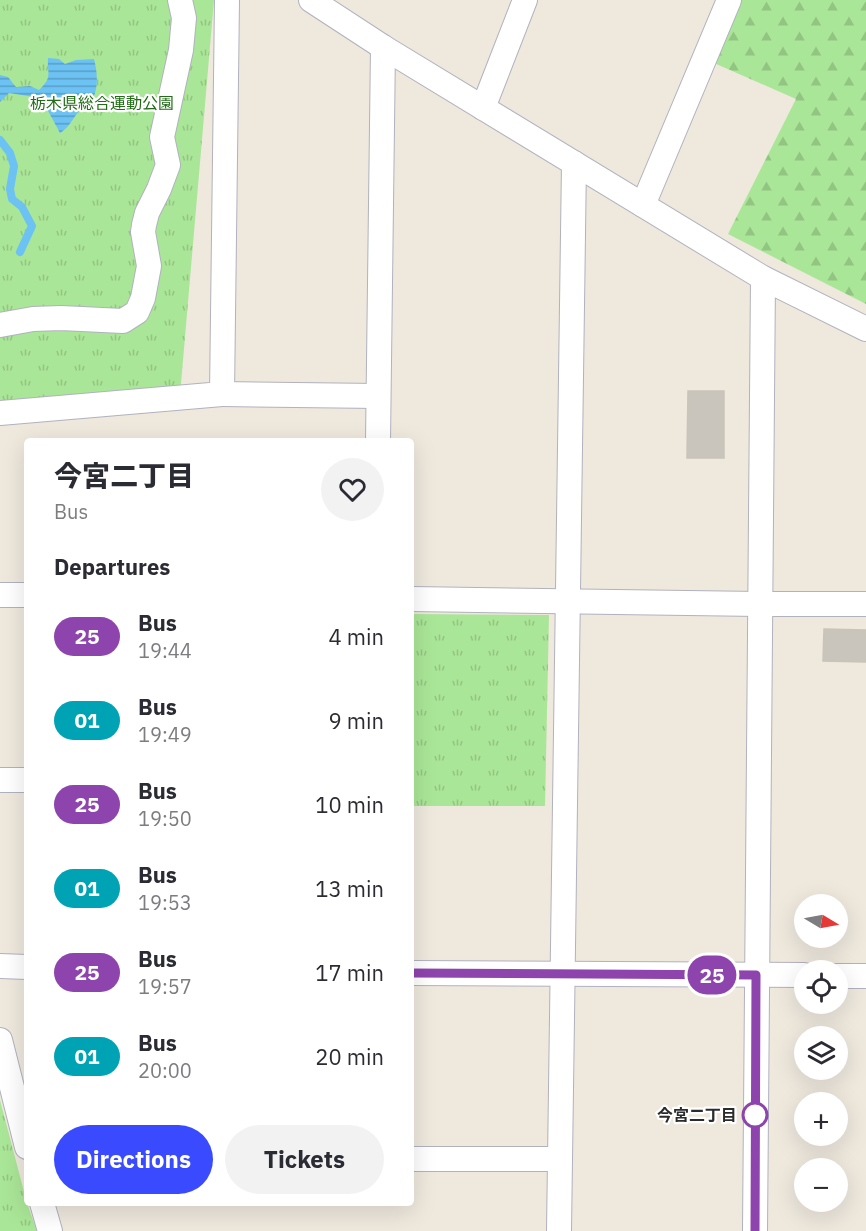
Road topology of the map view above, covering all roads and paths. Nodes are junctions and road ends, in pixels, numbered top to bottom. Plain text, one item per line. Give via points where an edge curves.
1 (180, 0) edge
2 (227, 0) edge
3 (525, 0) edge
4 (729, 0) edge
5 (322, 3) edge
6 (383, 47) junction
7 (483, 108) junction
8 (574, 163) junction
9 (643, 205) junction
10 (763, 278) junction
11 (0, 325) edge
12 (866, 329) edge
13 (222, 394) junction
14 (378, 396) junction
15 (0, 413) edge
16 (378, 438) edge
17 (0, 595) edge
18 (24, 595) edge
19 (414, 599) edge
20 (568, 600) junction
21 (759, 604) junction
22 (866, 604) edge
23 (0, 780) edge
24 (24, 780) edge
25 (0, 966) edge
26 (24, 967) edge
27 (414, 973) edge
28 (562, 973) junction
29 (756, 975) junction
30 (794, 975) edge
31 (848, 976) edge
32 (866, 976) edge
33 (0, 1040) edge
34 (24, 1135) edge
35 (414, 1159) edge
36 (560, 1159) junction
37 (43, 1206) edge
38 (50, 1231) edge
39 (559, 1231) edge
40 (755, 1231) edge

1 - 11 street via 184,18 181,50 162,137 168,165 147,213 143,232 149,266 137,312 123,321 61,318
2 - 13 street
3 - 7 street
4 - 9 street
5 - 6 street
6 - 7 street
6 - 14 street
7 - 8 street
8 - 9 street
8 - 20 street
9 - 10 street
10 - 12 street
10 - 21 street
13 - 14 street
13 - 15 street
14 - 16 street
17 - 18 street
19 - 20 street
20 - 21 street
20 - 28 street
21 - 22 street
21 - 29 street
23 - 24 street
25 - 26 street
27 - 28 street
28 - 29 street
28 - 36 street
29 - 30 street
29 - 40 street
31 - 32 street
33 - 34 street
35 - 36 street
36 - 39 street
37 - 38 street

